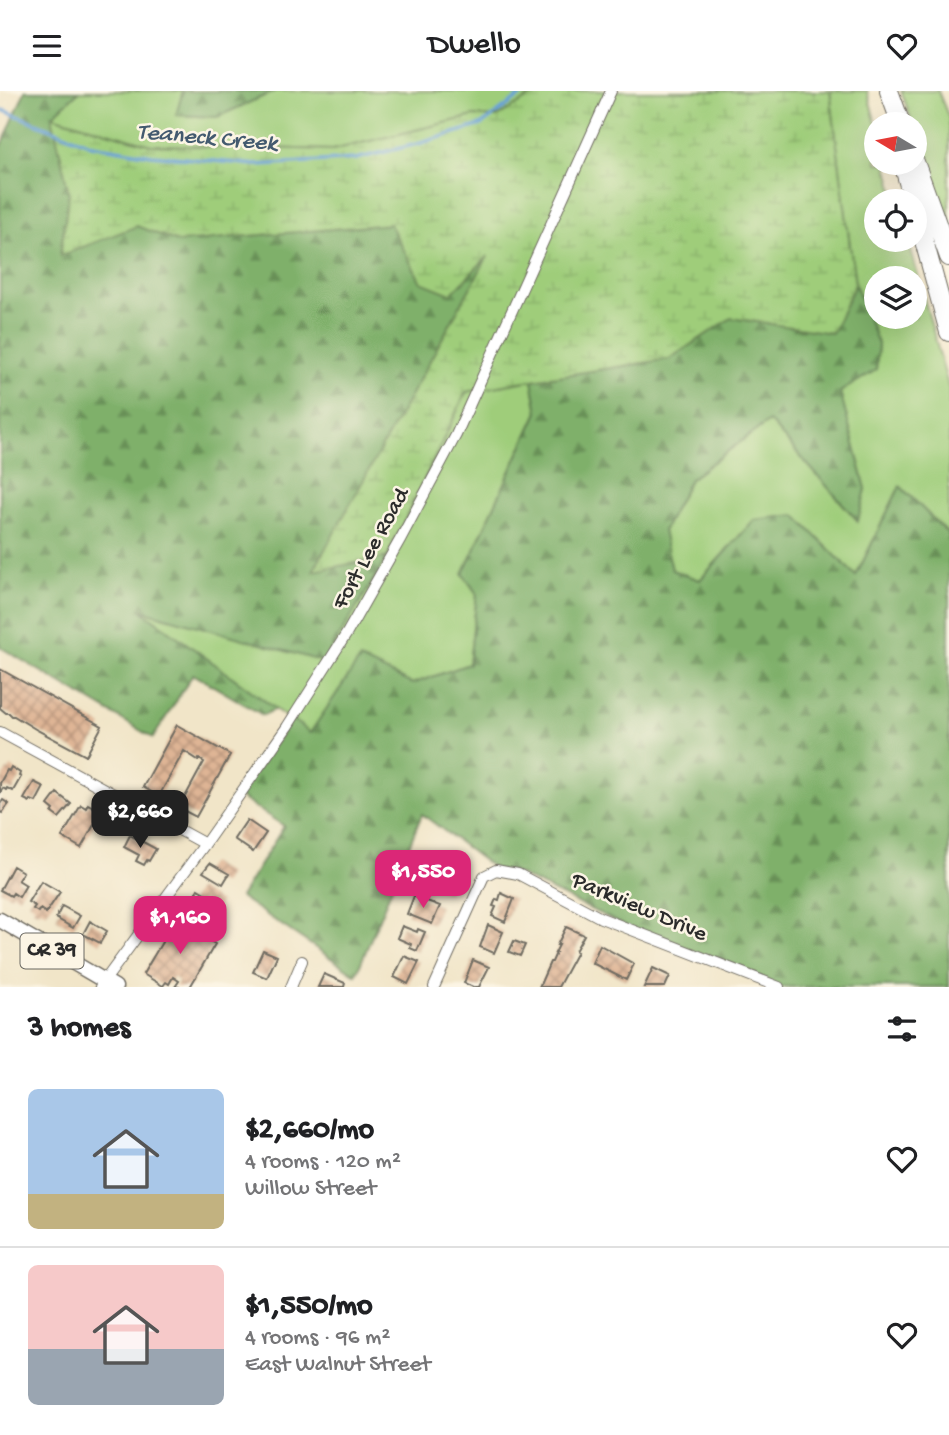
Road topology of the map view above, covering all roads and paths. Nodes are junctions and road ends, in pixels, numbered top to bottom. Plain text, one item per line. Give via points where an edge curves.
1 (611, 91) edge
2 (887, 91) edge
3 (891, 112) edge
4 (896, 112) edge
5 (920, 175) edge
6 (927, 252) edge
7 (949, 257) edge
8 (949, 332) edge
9 (0, 732) edge
10 (205, 844) junction
11 (0, 920) edge
12 (302, 961) dead end
13 (761, 984) edge
14 (107, 985) edge
15 (291, 987) edge
16 (434, 987) edge
17 (779, 987) edge

1 - 10 street, Fort Lee Road via 446,457 347,632
2 - 3 highway
2 - 4 highway
5 - 7 highway
6 - 8 highway
9 - 10 street
10 - 14 street, Fort Lee Road
11 - 14 main road, CR 39
12 - 15 street
13 - 16 street, Parkview Drive via 601,918 518,874 496,870 484,876
13 - 17 street, Parkview Drive

